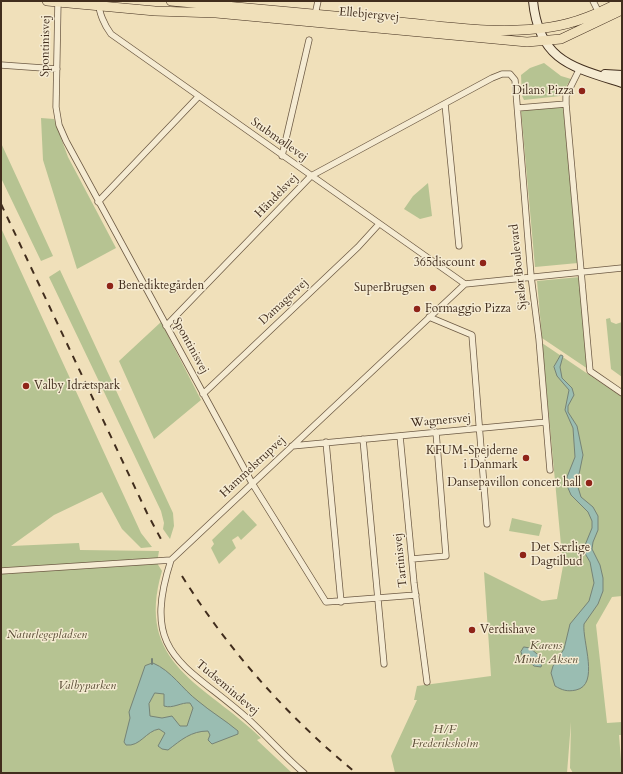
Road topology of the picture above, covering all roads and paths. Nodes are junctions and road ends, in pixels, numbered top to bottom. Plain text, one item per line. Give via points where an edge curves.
1 (47, 1) edge
2 (170, 1) edge
3 (318, 1) edge
4 (533, 1) edge
5 (593, 1) edge
6 (622, 1) edge
7 (58, 2) edge
8 (99, 4) edge
9 (622, 10) edge
10 (599, 13) junction
11 (315, 15) junction
12 (538, 29) junction
13 (309, 40) dead end
14 (546, 41) junction
15 (1, 65) edge
16 (57, 69) junction
17 (582, 70) junction
18 (513, 76) joint
19 (622, 76) edge
20 (622, 83) edge
21 (198, 97) junction
22 (445, 104) junction
23 (566, 104) junction
24 (518, 108) junction
25 (282, 156) junction
26 (311, 176) junction
27 (98, 202) junction
28 (379, 224) junction
29 (459, 246) dead end
30 (622, 268) edge
31 (582, 271) junction
32 (531, 276) junction
33 (465, 284) junction
34 (429, 317) junction
35 (166, 326) junction
36 (622, 393) edge
37 (203, 394) junction
38 (546, 422) junction
39 (479, 428) junction
40 (436, 432) junction
41 (400, 436) junction
42 (363, 439) junction
43 (326, 442) junction
44 (291, 446) junction
45 (550, 470) dead end
46 (252, 483) junction
47 (487, 524) dead end
48 (172, 560) junction
49 (412, 560) junction
50 (1, 571) edge
51 (416, 595) junction
52 (378, 599) junction
53 (341, 602) junction
54 (384, 664) dead end
55 (427, 682) dead end
56 (304, 773) edge

1 - 7 main road, Ellebjergvej
2 - 11 main road, Ellebjergvej
3 - 11 street
4 - 12 street
5 - 10 street
6 - 10 main road, Ellebjergvej
7 - 8 main road, Ellebjergvej
7 - 16 street, Spontinisvej
8 - 14 main road, Ellebjergvej via 500,40
8 - 21 street, Stubmøllevej via 106,28 112,34
9 - 14 main road, Ellebjergvej via 561,39
10 - 12 main road, Ellebjergvej
11 - 12 main road, Ellebjergvej via 461,28
12 - 14 street
13 - 25 street
14 - 17 street via 563,61
15 - 16 street
16 - 27 street, Spontinisvej via 56,107 59,125
17 - 19 street
17 - 20 street
17 - 23 street via 566,96
18 - 22 street, Händelsvej via 502,74
18 - 24 street, Sjælør Boulevard
21 - 25 street, Stubmøllevej
21 - 27 street
22 - 26 street, Händelsvej
22 - 29 street
23 - 24 street
23 - 31 street
24 - 32 street, Sjælør Boulevard
25 - 26 street, Stubmøllevej
26 - 28 street, Stubmøllevej
26 - 35 street, Händelsvej
27 - 35 street, Spontinisvej
28 - 33 street, Stubmøllevej
28 - 37 street, Damagervej
30 - 31 street
31 - 32 street
31 - 36 street via 591,372
32 - 33 street
32 - 38 street, Sjælør Boulevard
33 - 34 street, Hammelstrupvej
34 - 39 street via 472,335
34 - 44 street, Hammelstrupvej
35 - 37 street, Spontinisvej
37 - 46 street, Spontinisvej
38 - 39 street, Wagnersvej
38 - 45 street
39 - 40 street, Wagnersvej
39 - 47 street
40 - 41 street, Wagnersvej
40 - 49 street via 446,556
41 - 42 street, Wagnersvej
41 - 49 street, Tartinisvej
42 - 43 street, Wagnersvej
42 - 52 street
43 - 44 street, Wagnersvej
43 - 53 street
44 - 46 street, Hammelstrupvej
46 - 48 street, Hammelstrupvej
46 - 53 street, Spontinisvej via 326,602
48 - 50 street
48 - 56 street, Tudsemindevej via 164,582 161,601 161,623 172,652 191,674 247,718
49 - 51 street, Tartinisvej
51 - 52 street, Spontinisvej
51 - 55 street, Tartinisvej
52 - 53 street, Spontinisvej
52 - 54 street

